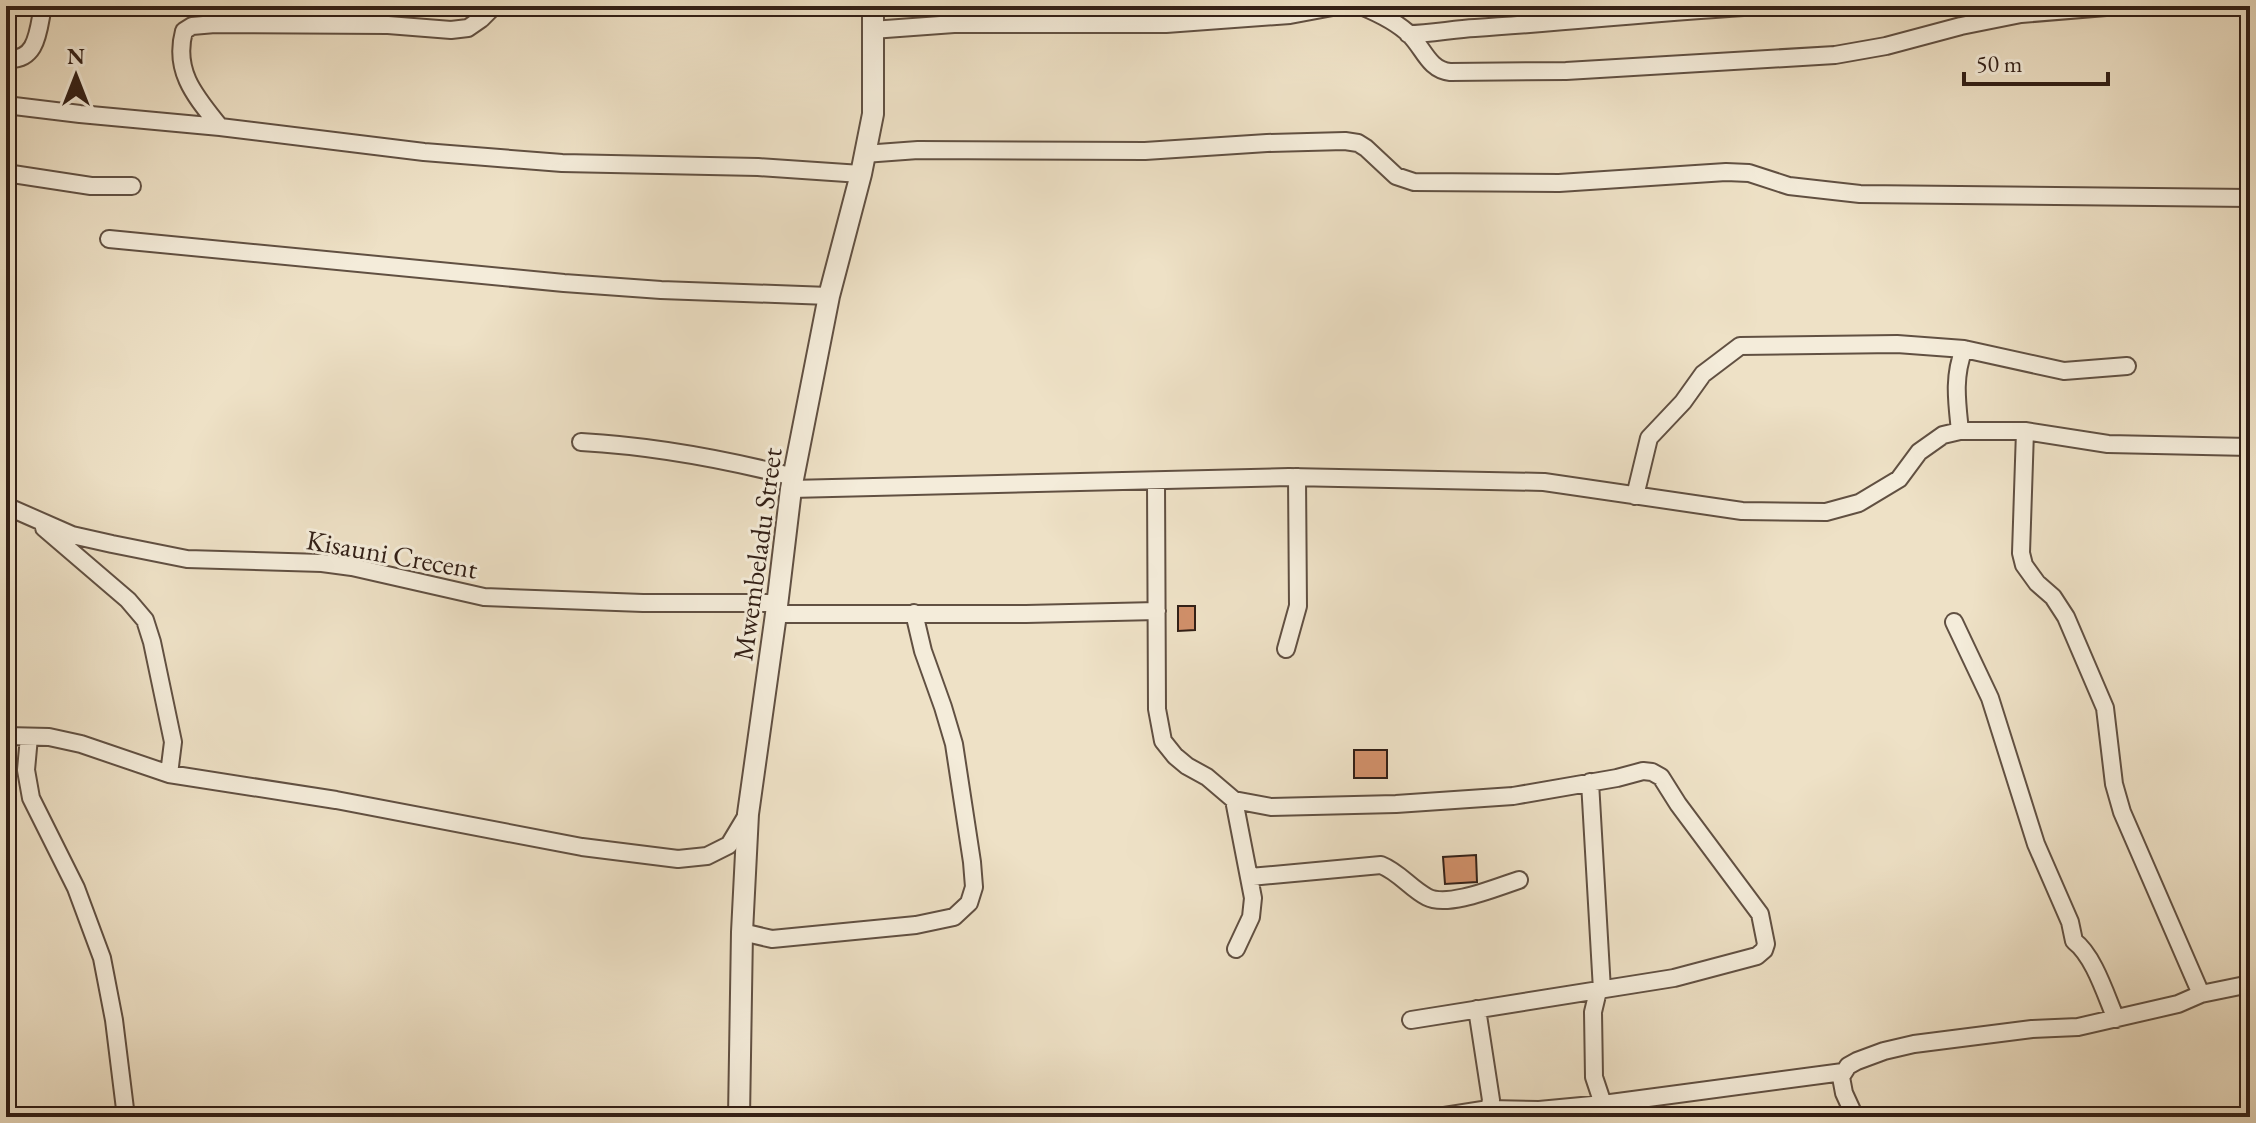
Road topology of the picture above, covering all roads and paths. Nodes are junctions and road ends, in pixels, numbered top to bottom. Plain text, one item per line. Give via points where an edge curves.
1 (43, 6) edge
2 (494, 6) edge
3 (873, 6) edge
4 (1338, 6) edge
5 (1361, 6) edge
6 (1761, 6) edge
7 (2118, 6) edge
8 (872, 30) junction
9 (1408, 34) junction
10 (6, 59) edge
11 (6, 105) edge
12 (220, 127) junction
13 (862, 164) junction
14 (6, 173) edge
15 (132, 186) dead end
16 (2250, 198) edge
17 (109, 239) dead end
18 (829, 296) junction
19 (1964, 349) junction
20 (2127, 366) dead end
21 (1960, 431) junction
22 (2025, 431) junction
23 (581, 442) dead end
24 (2250, 447) edge
25 (1297, 477) junction
26 (1156, 481) junction
27 (792, 483) junction
28 (1635, 496) junction
29 (6, 506) edge
30 (35, 519) junction
31 (777, 609) junction
32 (1157, 611) junction
33 (914, 613) junction
34 (1954, 622) dead end
35 (1286, 649) dead end
36 (6, 736) edge
37 (29, 737) junction
38 (169, 774) junction
39 (1590, 782) junction
40 (1234, 800) junction
41 (748, 814) junction
42 (1250, 877) junction
43 (1519, 880) dead end
44 (742, 932) junction
45 (1236, 949) dead end
46 (2250, 984) edge
47 (1600, 991) junction
48 (2201, 994) junction
49 (1477, 1009) junction
50 (2116, 1019) junction
51 (1411, 1020) dead end
52 (1843, 1072) junction
53 (1603, 1104) junction
54 (1489, 1109) junction
55 (126, 1117) edge
56 (739, 1117) edge
57 (1438, 1117) edge
58 (1855, 1117) edge

1 - 10 street via 33,50
2 - 12 street via 468,28 451,30 388,25 192,26 184,31 182,66 189,86
3 - 8 street, Mwembeladu Street
4 - 8 street via 1166,24 954,24
5 - 9 street
6 - 9 street
7 - 9 street via 2021,14 1835,55 1566,71 1441,71
8 - 13 street, Mwembeladu Street via 873,114
11 - 12 street
12 - 13 street via 562,163
13 - 16 street via 918,150 1145,151 1345,141 1358,143 1396,176 1414,182 1575,182 1726,172 1860,194
13 - 18 street, Mwembeladu Street
14 - 15 street via 91,186
17 - 18 street via 564,283
18 - 27 street, Mwembeladu Street
19 - 20 street via 2064,371
19 - 21 street via 1955,379
19 - 28 street via 1897,344 1740,346 1703,374 1649,438
21 - 22 street
21 - 28 street via 1943,435 1919,452 1899,479 1859,503 1826,512 1742,511
22 - 24 street via 2108,444
22 - 48 street via 2024,565 2066,617 2105,708 2122,812
23 - 27 street via 656,448 751,466
25 - 26 street
25 - 28 street via 1544,482
25 - 35 street via 1298,606
26 - 27 street
26 - 32 street
27 - 31 street, Mwembeladu Street
29 - 30 street, Kisauni Crecent
30 - 31 street, Kisauni Crecent via 72,535 187,559 322,563 484,597
30 - 38 street via 145,620 173,742
31 - 33 street, Kisauni Crecent
31 - 41 street, Mwembeladu Street
32 - 33 street, Kisauni Crecent
32 - 40 street via 1157,709 1163,741
33 - 44 street via 954,744 972,862 969,903 954,917 916,925 772,939
34 - 50 street via 1990,698 2036,844 2074,941 2091,964
36 - 37 street
37 - 38 street via 81,744
37 - 55 street via 26,770 31,798 76,888 102,958
38 - 41 street via 678,859 707,856 729,845
39 - 40 street via 1513,796 1396,804 1271,807
39 - 47 street
39 - 47 street via 1643,771 1661,777 1760,914 1766,944 1757,956
40 - 42 street
41 - 44 street, Mwembeladu Street
42 - 43 street via 1381,865 1439,900
42 - 45 street via 1251,917
44 - 56 street, Mwembeladu Street
46 - 48 street
47 - 49 street
47 - 53 street via 1593,1012 1594,1077
48 - 50 street
49 - 51 street
49 - 54 street
50 - 52 street via 1914,1044 1870,1056
52 - 53 street
52 - 58 street via 1844,1093
53 - 54 street
54 - 57 street

